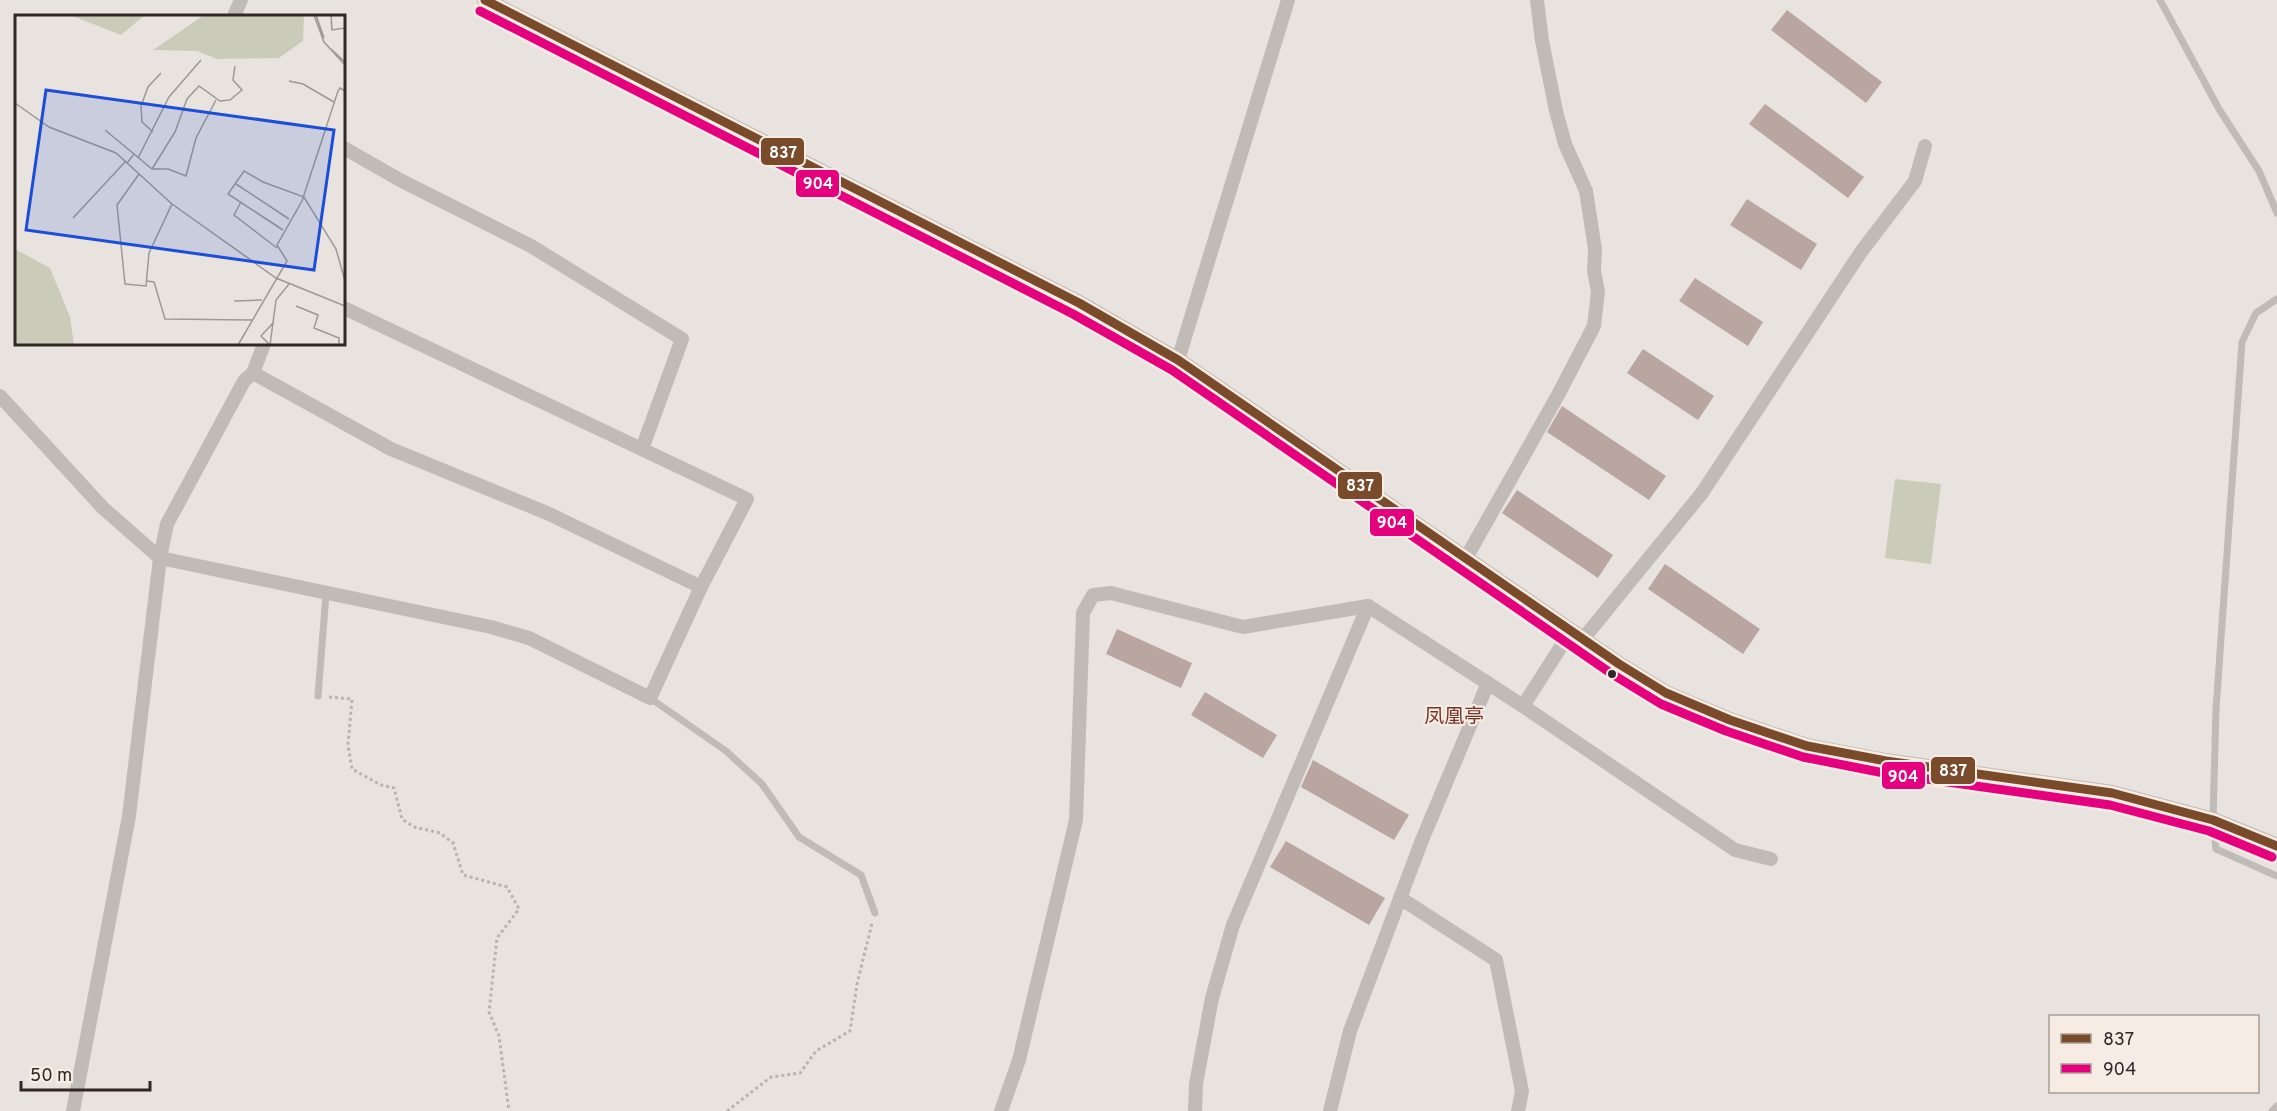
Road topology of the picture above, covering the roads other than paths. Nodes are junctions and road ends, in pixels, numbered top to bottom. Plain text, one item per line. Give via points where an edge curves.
1 (241, 0) edge
2 (485, 0) edge
3 (1288, 0) edge
4 (1537, 0) edge
5 (2160, 0) edge
6 (234, 15) edge
7 (1925, 146) dead end
8 (345, 149) edge
9 (2277, 213) edge
10 (2277, 299) edge
11 (345, 308) edge
12 (264, 345) edge
13 (1178, 360) junction
14 (253, 373) junction
15 (0, 396) edge
16 (642, 449) junction
17 (160, 558) junction
18 (1466, 558) junction
19 (701, 587) junction
20 (326, 594) junction
21 (1368, 606) junction
22 (1577, 635) junction
23 (1488, 684) junction
24 (318, 696) road end
25 (650, 698) junction
26 (1523, 706) junction
27 (2213, 820) junction
28 (2277, 846) edge
29 (1771, 859) dead end
30 (2277, 876) edge
31 (1400, 898) junction
32 (875, 913) road end
33 (2277, 1106) edge
34 (74, 1111) edge
35 (1001, 1111) edge
36 (1195, 1111) edge
37 (1330, 1111) edge
38 (1518, 1111) edge
39 (2272, 1111) edge

1 - 6 street
2 - 13 street via 1079,303
3 - 13 street
4 - 18 street via 1556,111 1565,144 1586,191 1598,292 1594,326
5 - 9 lane via 2219,109 2259,171
7 - 22 street via 1915,181 1861,252 1702,493
8 - 16 street via 531,246 682,339
10 - 27 lane via 2256,313 2242,342 2216,709
11 - 16 street
12 - 14 street
13 - 18 street
14 - 17 street via 244,381 167,524
14 - 19 street via 391,449 547,513
15 - 17 street via 104,508
16 - 19 street via 747,499
17 - 20 street
17 - 34 street via 129,816
18 - 22 street
19 - 25 street
20 - 24 lane
20 - 25 street via 529,638
21 - 23 street
21 - 35 street via 1243,627 1110,592 1093,595 1083,613 1076,820 1019,1060
21 - 36 street via 1233,925 1212,998 1196,1084
22 - 26 street
22 - 27 street via 1666,693 1807,746 2112,793
23 - 26 street
23 - 31 street
25 - 32 lane via 726,751 762,784 799,837 861,875
26 - 29 street via 1735,850
27 - 28 street
27 - 30 lane via 2216,849
31 - 37 street via 1350,1031
31 - 38 street via 1496,960 1522,1091
33 - 39 lane

